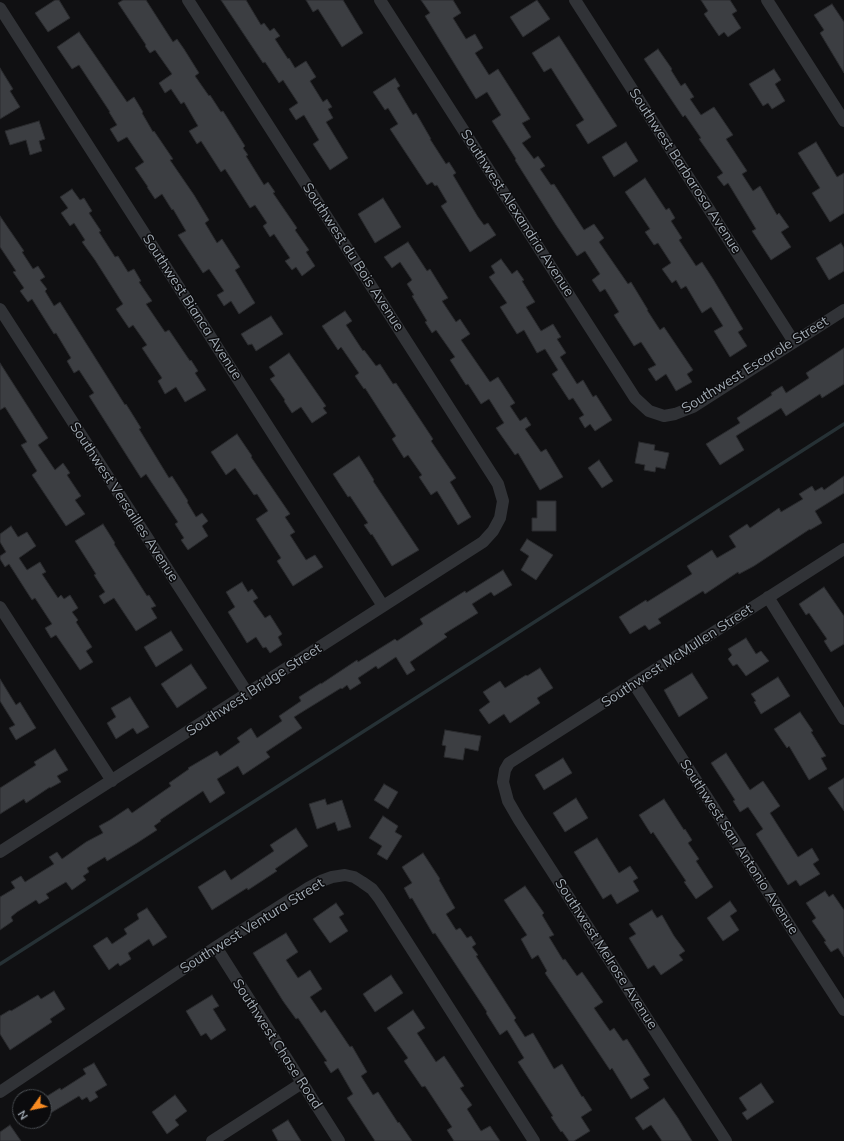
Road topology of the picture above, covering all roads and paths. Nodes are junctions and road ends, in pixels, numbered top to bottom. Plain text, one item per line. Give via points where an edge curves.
1 (188, 0) edge
2 (380, 0) edge
3 (575, 0) edge
4 (767, 0) edge
5 (0, 8) edge
6 (844, 121) edge
7 (0, 310) edge
8 (844, 310) edge
9 (794, 342) junction
10 (664, 416) joint
11 (500, 518) joint
12 (844, 549) edge
13 (768, 597) junction
14 (383, 606) junction
15 (0, 607) edge
16 (634, 684) junction
17 (248, 694) junction
18 (844, 719) edge
19 (510, 763) joint
20 (112, 781) junction
21 (0, 852) edge
22 (216, 947) junction
23 (844, 1010) edge
24 (302, 1083) junction
25 (0, 1092) edge
26 (212, 1141) edge
27 (339, 1141) edge
28 (534, 1141) edge
29 (726, 1141) edge

1 - 11 street, Southwest du Bois Avenue via 498,484 503,501
2 - 10 street, Southwest Alexandria Avenue via 635,398 649,411
3 - 9 street, Southwest Barbarosa Avenue
4 - 6 street
5 - 14 street, Southwest Bianca Avenue
7 - 17 street, Southwest Versailles Avenue
8 - 9 street, Southwest Escarole Street
9 - 10 street, Southwest Escarole Street via 693,407
11 - 14 street, Southwest Bridge Street via 483,542
12 - 13 street, Southwest McMullen Street
13 - 16 street, Southwest McMullen Street
13 - 18 street
14 - 17 street, Southwest Bridge Street
15 - 20 street
16 - 19 street, Southwest McMullen Street
16 - 23 street, Southwest San Antonio Avenue
17 - 20 street, Southwest Bridge Street
19 - 29 street, Southwest Melrose Avenue via 505,770 503,782 508,801
20 - 21 street, Southwest Bridge Street
22 - 24 street, Southwest Chase Road
22 - 25 street, Southwest Ventura Street
22 - 28 street, Southwest Ventura Street via 321,881 332,876 354,877 372,889 379,898
24 - 26 street
24 - 27 street, Southwest Chase Road

